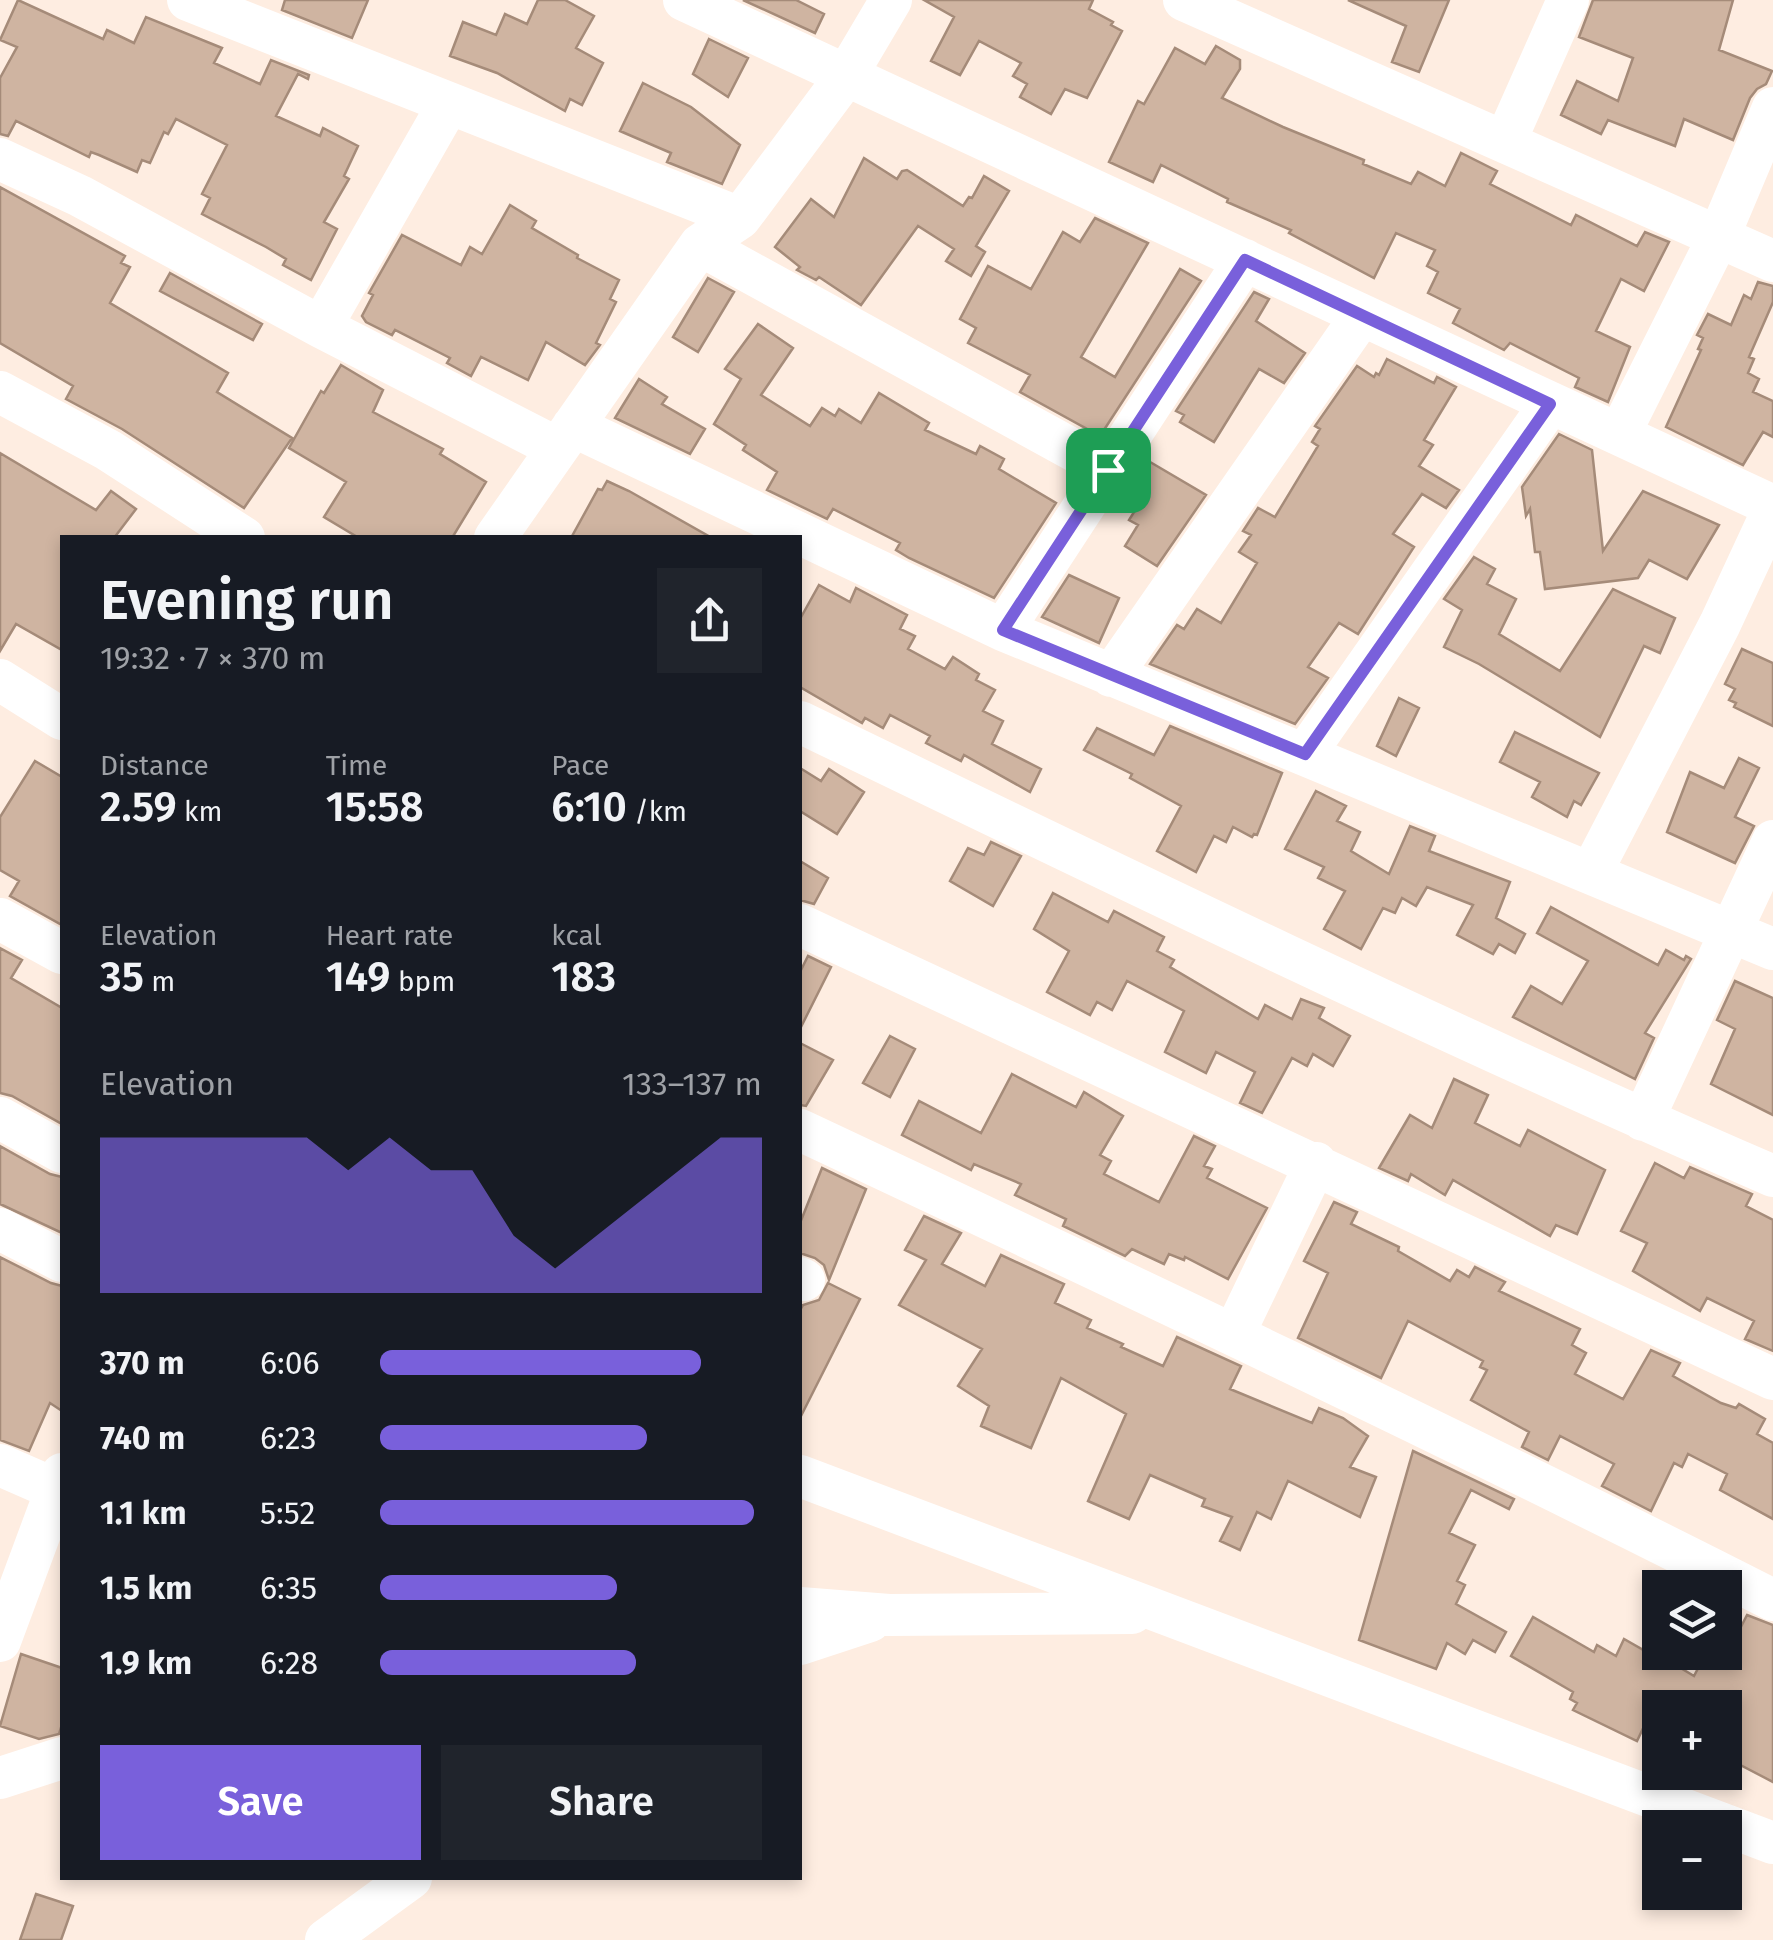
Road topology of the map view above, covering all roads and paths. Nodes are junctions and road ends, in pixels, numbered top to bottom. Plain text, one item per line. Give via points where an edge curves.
1 (188, 0) edge
2 (684, 0) edge
3 (891, 0) edge
4 (1184, 0) edge
5 (1568, 0) edge
6 (846, 76) junction
7 (449, 103) junction
8 (1773, 108) edge
9 (1505, 142) junction
10 (0, 159) edge
11 (740, 218) junction
12 (1718, 236) junction
13 (700, 245) junction
14 (1245, 260) junction
15 (1773, 261) edge
16 (1362, 316) junction
17 (322, 327) junction
18 (0, 392) edge
19 (1550, 404) junction
20 (1620, 433) junction
21 (565, 437) junction
22 (1108, 470) junction
23 (1773, 508) edge
24 (239, 535) edge
25 (496, 535) edge
26 (787, 535) edge
27 (802, 541) edge
28 (1003, 630) junction
29 (1111, 676) junction
30 (0, 680) edge
31 (60, 719) edge
32 (802, 723) edge
33 (1305, 754) junction
34 (1773, 840) edge
35 (1591, 874) junction
36 (0, 919) edge
37 (802, 925) edge
38 (1730, 930) junction
39 (1773, 949) edge
40 (60, 952) edge
41 (0, 1118) edge
42 (1642, 1120) junction
43 (802, 1131) edge
44 (60, 1151) edge
45 (1316, 1163) junction
46 (1773, 1176) edge
47 (0, 1229) edge
48 (60, 1261) edge
49 (1234, 1334) junction
50 (1773, 1379) edge
51 (0, 1465) edge
52 (802, 1477) edge
53 (60, 1482) edge
54 (1773, 1600) edge
55 (802, 1608) edge
56 (1168, 1614) junction
57 (889, 1615) junction
58 (0, 1640) edge
59 (802, 1643) edge
60 (60, 1759) edge
61 (0, 1778) edge
62 (1773, 1843) edge
63 (408, 1880) edge
64 (326, 1940) edge

1 - 7 street
2 - 6 street
3 - 6 street
4 - 9 street
5 - 9 street
6 - 11 street
6 - 14 street
7 - 11 street
7 - 17 street
8 - 12 street
9 - 12 street
10 - 17 street
11 - 13 street
12 - 15 street
12 - 20 street
13 - 21 street
13 - 22 street
14 - 16 street
14 - 22 street
16 - 19 street
16 - 29 street
17 - 21 street
18 - 24 street via 108,450
19 - 20 street
19 - 33 street
20 - 23 street
21 - 25 street
21 - 26 street
22 - 28 street
23 - 35 street
27 - 28 street
28 - 29 street
29 - 33 street
30 - 31 street
32 - 42 street
33 - 35 street
34 - 38 street
35 - 38 street
36 - 40 street
37 - 45 street
38 - 39 street
38 - 42 street
41 - 44 street
42 - 46 street
43 - 49 street
45 - 49 street
45 - 50 street
47 - 48 street
49 - 54 street
51 - 53 street
52 - 56 street
53 - 58 street
55 - 57 street
56 - 57 street
56 - 62 street
57 - 59 street
60 - 61 street
63 - 64 street

